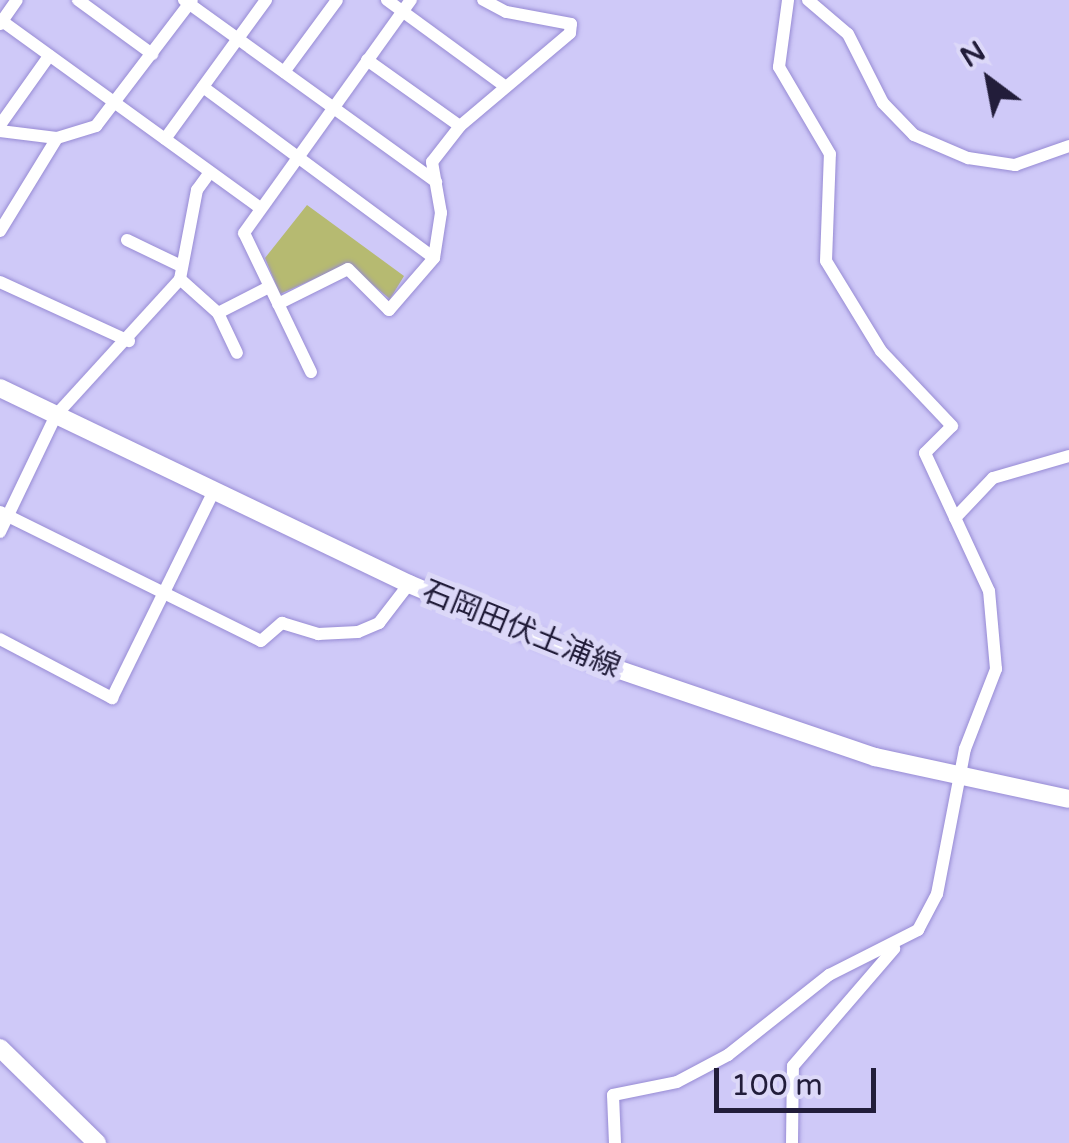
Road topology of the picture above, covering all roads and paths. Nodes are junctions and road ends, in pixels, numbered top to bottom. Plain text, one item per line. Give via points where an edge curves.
1 (17, 0) edge
2 (78, 0) edge
3 (266, 0) edge
4 (337, 0) edge
5 (387, 0) edge
6 (483, 0) edge
7 (788, 0) edge
8 (808, 0) edge
9 (188, 1) edge
10 (407, 6) edge
11 (508, 6) edge
12 (1, 23) edge
13 (238, 39) junction
14 (152, 54) junction
15 (49, 56) junction
16 (367, 60) junction
17 (284, 72) junction
18 (203, 87) junction
19 (506, 87) junction
20 (116, 104) junction
21 (333, 107) junction
22 (460, 126) junction
23 (0, 128) edge
24 (57, 138) junction
25 (165, 139) junction
26 (1069, 146) edge
27 (296, 157) junction
28 (210, 172) junction
29 (436, 182) junction
30 (260, 208) junction
31 (0, 231) edge
32 (126, 240) dead end
33 (434, 258) junction
34 (180, 272) junction
35 (0, 282) edge
36 (269, 287) junction
37 (278, 304) junction
38 (218, 313) junction
39 (129, 341) junction
40 (237, 353) dead end
41 (311, 372) dead end
42 (0, 388) edge
43 (56, 415) junction
44 (1069, 456) edge
45 (214, 491) junction
46 (4, 514) edge
47 (955, 518) junction
48 (0, 532) edge
49 (408, 584) junction
50 (163, 594) junction
51 (0, 639) edge
52 (962, 778) junction
53 (1069, 800) edge
54 (899, 944) junction
55 (0, 1048) edge
56 (98, 1143) edge
57 (615, 1143) edge
58 (792, 1143) edge

1 - 12 street
2 - 14 street
3 - 13 street
4 - 17 street
5 - 10 street
6 - 11 street
7 - 47 street via 779,67 830,154 826,261 881,350 952,426 925,453
8 - 26 street via 848,34 890,113 914,135 968,158 1015,164
9 - 13 street
9 - 14 street
10 - 16 street
10 - 19 street
11 - 19 street via 571,24 551,56
12 - 15 street
13 - 17 street
13 - 18 street
14 - 20 street
15 - 20 street
15 - 23 street
16 - 21 street
16 - 22 street
17 - 21 street
18 - 25 street
18 - 27 street
19 - 22 street
20 - 24 street via 86,132
20 - 25 street
21 - 27 street
21 - 29 street
22 - 29 street via 432,162
23 - 24 street
24 - 31 street via 24,182
25 - 28 street
27 - 30 street
27 - 33 street
28 - 30 street
28 - 34 street via 196,190
29 - 33 street via 441,212
30 - 36 street via 244,233
32 - 34 street
33 - 37 street via 389,310 348,269
34 - 38 street
34 - 39 street
35 - 39 street
36 - 37 street
36 - 38 street
37 - 41 street
38 - 40 street
39 - 43 street
42 - 43 main road, 石岡田伏土浦線
43 - 45 main road, 石岡田伏土浦線
43 - 46 street
44 - 47 street via 993,478
45 - 49 main road, 石岡田伏土浦線
45 - 50 street
46 - 48 street
46 - 50 street
47 - 52 street via 988,590 998,638 996,669 965,749
49 - 50 street via 379,623 358,632 318,634 282,624 261,641
49 - 52 main road, 石岡田伏土浦線 via 697,700
50 - 51 street via 112,698
52 - 53 main road, 石岡田伏土浦線
52 - 54 street via 937,894 918,930
54 - 57 street via 828,975 677,1082 613,1095
54 - 58 street via 792,1066
55 - 56 main road

